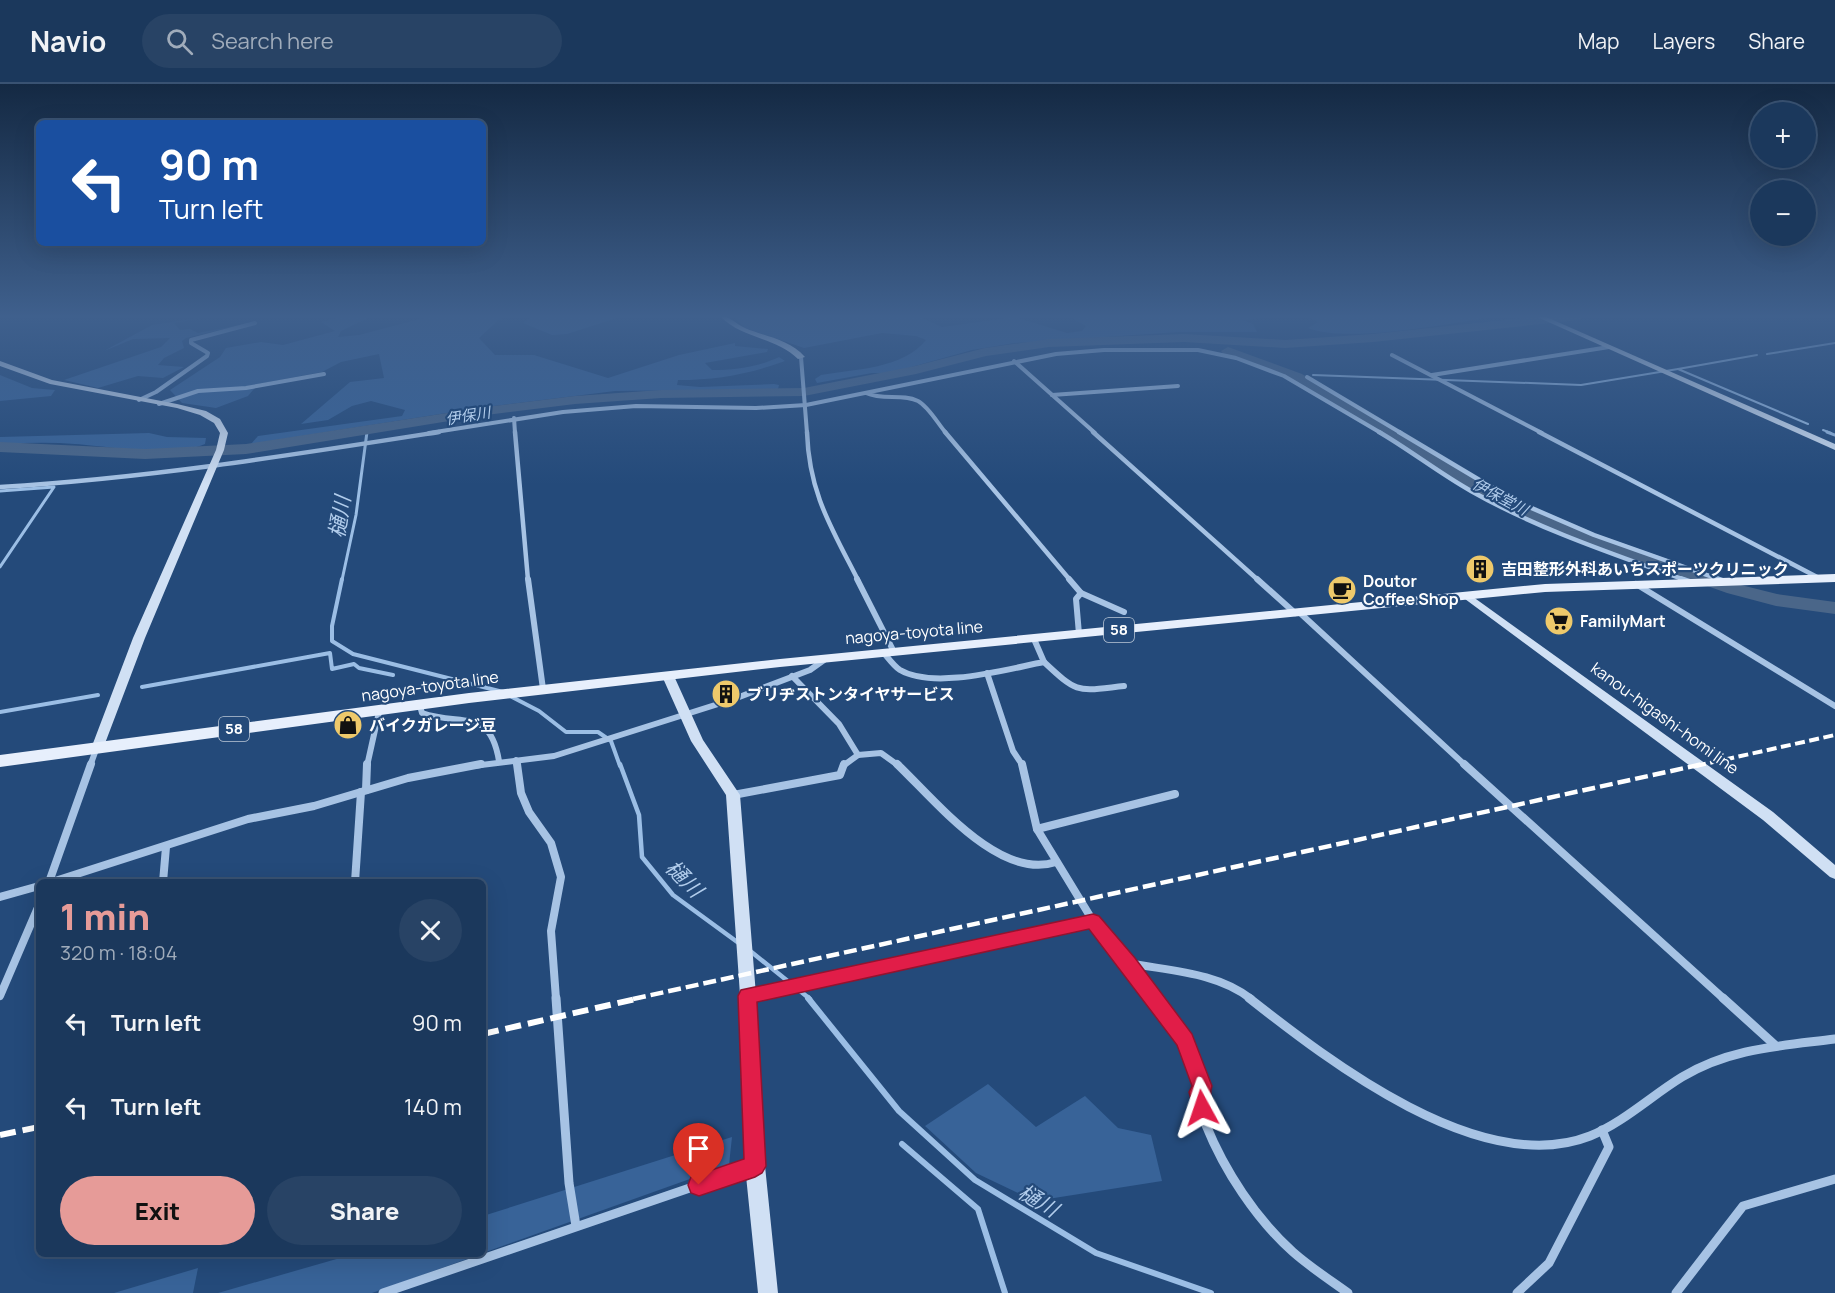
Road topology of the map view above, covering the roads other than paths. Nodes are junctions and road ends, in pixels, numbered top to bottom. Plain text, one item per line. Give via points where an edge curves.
1 (22, 372) edge
2 (184, 372) edge
3 (804, 372) edge
4 (961, 372) edge
5 (1027, 372) edge
6 (1276, 372) edge
7 (1424, 372) edge
8 (1453, 372) edge
9 (1667, 372) edge
10 (1670, 372) edge
11 (324, 374) dead end
12 (1431, 376) junction
13 (1307, 377) dead end
14 (1178, 386) dead end
15 (866, 393) junction
16 (1052, 395) junction
17 (138, 400) junction
18 (806, 403) junction
19 (159, 404) junction
20 (514, 418) junction
21 (1835, 445) edge
22 (213, 466) junction
23 (0, 487) edge
24 (1819, 578) junction
25 (1835, 578) edge
26 (1716, 581) junction
27 (1690, 582) junction
28 (1635, 584) junction
29 (1081, 593) junction
30 (1469, 597) junction
31 (1124, 612) dead end
32 (1297, 613) junction
33 (1079, 634) junction
34 (1034, 639) junction
35 (889, 652) junction
36 (826, 659) junction
37 (1044, 662) junction
38 (987, 673) junction
39 (668, 676) junction
40 (792, 676) junction
41 (1124, 687) dead end
42 (538, 690) junction
43 (420, 706) junction
44 (1835, 706) edge
45 (379, 712) junction
46 (683, 714) junction
47 (98, 746) junction
48 (858, 755) junction
49 (516, 760) junction
50 (0, 761) edge
51 (499, 761) junction
52 (364, 791) junction
53 (1175, 794) dead end
54 (733, 795) junction
55 (1037, 829) junction
56 (166, 848) junction
57 (1056, 862) junction
58 (1835, 873) edge
59 (51, 879) edge
60 (60, 879) edge
61 (163, 879) edge
62 (355, 879) edge
63 (36, 887) edge
64 (0, 897) edge
65 (36, 912) edge
66 (1093, 921) junction
67 (1128, 963) junction
68 (0, 996) edge
69 (748, 996) junction
70 (1835, 1039) edge
71 (1776, 1046) junction
72 (1602, 1130) junction
73 (755, 1166) junction
74 (1835, 1179) edge
75 (576, 1226) junction
76 (383, 1293) edge
77 (768, 1293) edge
78 (1348, 1293) edge
79 (1516, 1293) edge
80 (1676, 1293) edge

1 - 17 street via 64,387
2 - 17 street
3 - 18 street
4 - 15 street
5 - 16 street
6 - 27 street via 1470,491 1580,542
7 - 12 street
8 - 12 street
9 - 21 street
10 - 21 street
11 - 19 street via 246,388 198,391
12 - 24 street
13 - 26 street via 1513,500
14 - 16 street
15 - 18 street
15 - 29 street via 880,399 913,398 920,402
16 - 32 street
17 - 19 street
18 - 20 street via 756,408 636,406
18 - 35 street via 808,459 817,498
19 - 22 street via 211,417 220,424 224,438
20 - 22 street
20 - 42 street
22 - 23 street via 83,482
22 - 47 street via 139,638
24 - 25 main road, nagoya-toyota line / 58
24 - 26 main road, nagoya-toyota line / 58
26 - 27 main road, nagoya-toyota line / 58
27 - 28 main road, nagoya-toyota line / 58
28 - 30 main road, nagoya-toyota line / 58 via 1545,588
28 - 44 street
29 - 31 street
29 - 33 street via 1076,599
30 - 32 main road, nagoya-toyota line / 58
30 - 58 street, kanou-higashi-homi line via 1768,816
32 - 33 main road, nagoya-toyota line / 58
32 - 71 street
33 - 34 main road, nagoya-toyota line / 58
34 - 35 main road, nagoya-toyota line / 58
34 - 37 street
35 - 36 main road, nagoya-toyota line / 58
35 - 38 street via 900,670 913,675
36 - 39 main road, nagoya-toyota line / 58
36 - 40 street
37 - 38 street
37 - 41 street via 1069,686 1084,690
38 - 55 street via 1013,751 1025,769
39 - 42 main road, nagoya-toyota line / 58
39 - 46 street
40 - 46 street
40 - 48 street via 839,724
42 - 43 main road, nagoya-toyota line / 58
43 - 45 main road, nagoya-toyota line / 58
43 - 51 street via 422,712 434,718 474,720 486,726 498,742
45 - 47 main road, nagoya-toyota line / 58
45 - 52 street
46 - 49 street via 554,756
46 - 54 street
47 - 50 main road, nagoya-toyota line / 58
47 - 59 street
48 - 54 street via 844,763 840,775
48 - 57 street via 881,753 893,760 984,846 1041,867
49 - 51 street
49 - 75 street via 521,794 552,843 561,877 551,932 569,1183
51 - 52 street via 408,778
52 - 56 street via 248,819
52 - 62 street
53 - 55 street
54 - 69 street
55 - 57 street
56 - 60 street
56 - 61 street
57 - 66 street
63 - 64 street
65 - 68 street
66 - 67 street
66 - 69 street
67 - 72 street via 1236,989 1326,1056 1416,1111 1455,1128 1498,1140 1533,1144 1574,1141
67 - 78 street via 1185,1040 1202,1086 1199,1092 1204,1123 1225,1166 1286,1245
69 - 73 street
70 - 71 street
71 - 72 street via 1730,1054 1683,1077
72 - 79 street via 1609,1147 1576,1213 1549,1263
73 - 75 street
73 - 77 street
74 - 80 street via 1743,1206
75 - 76 street

